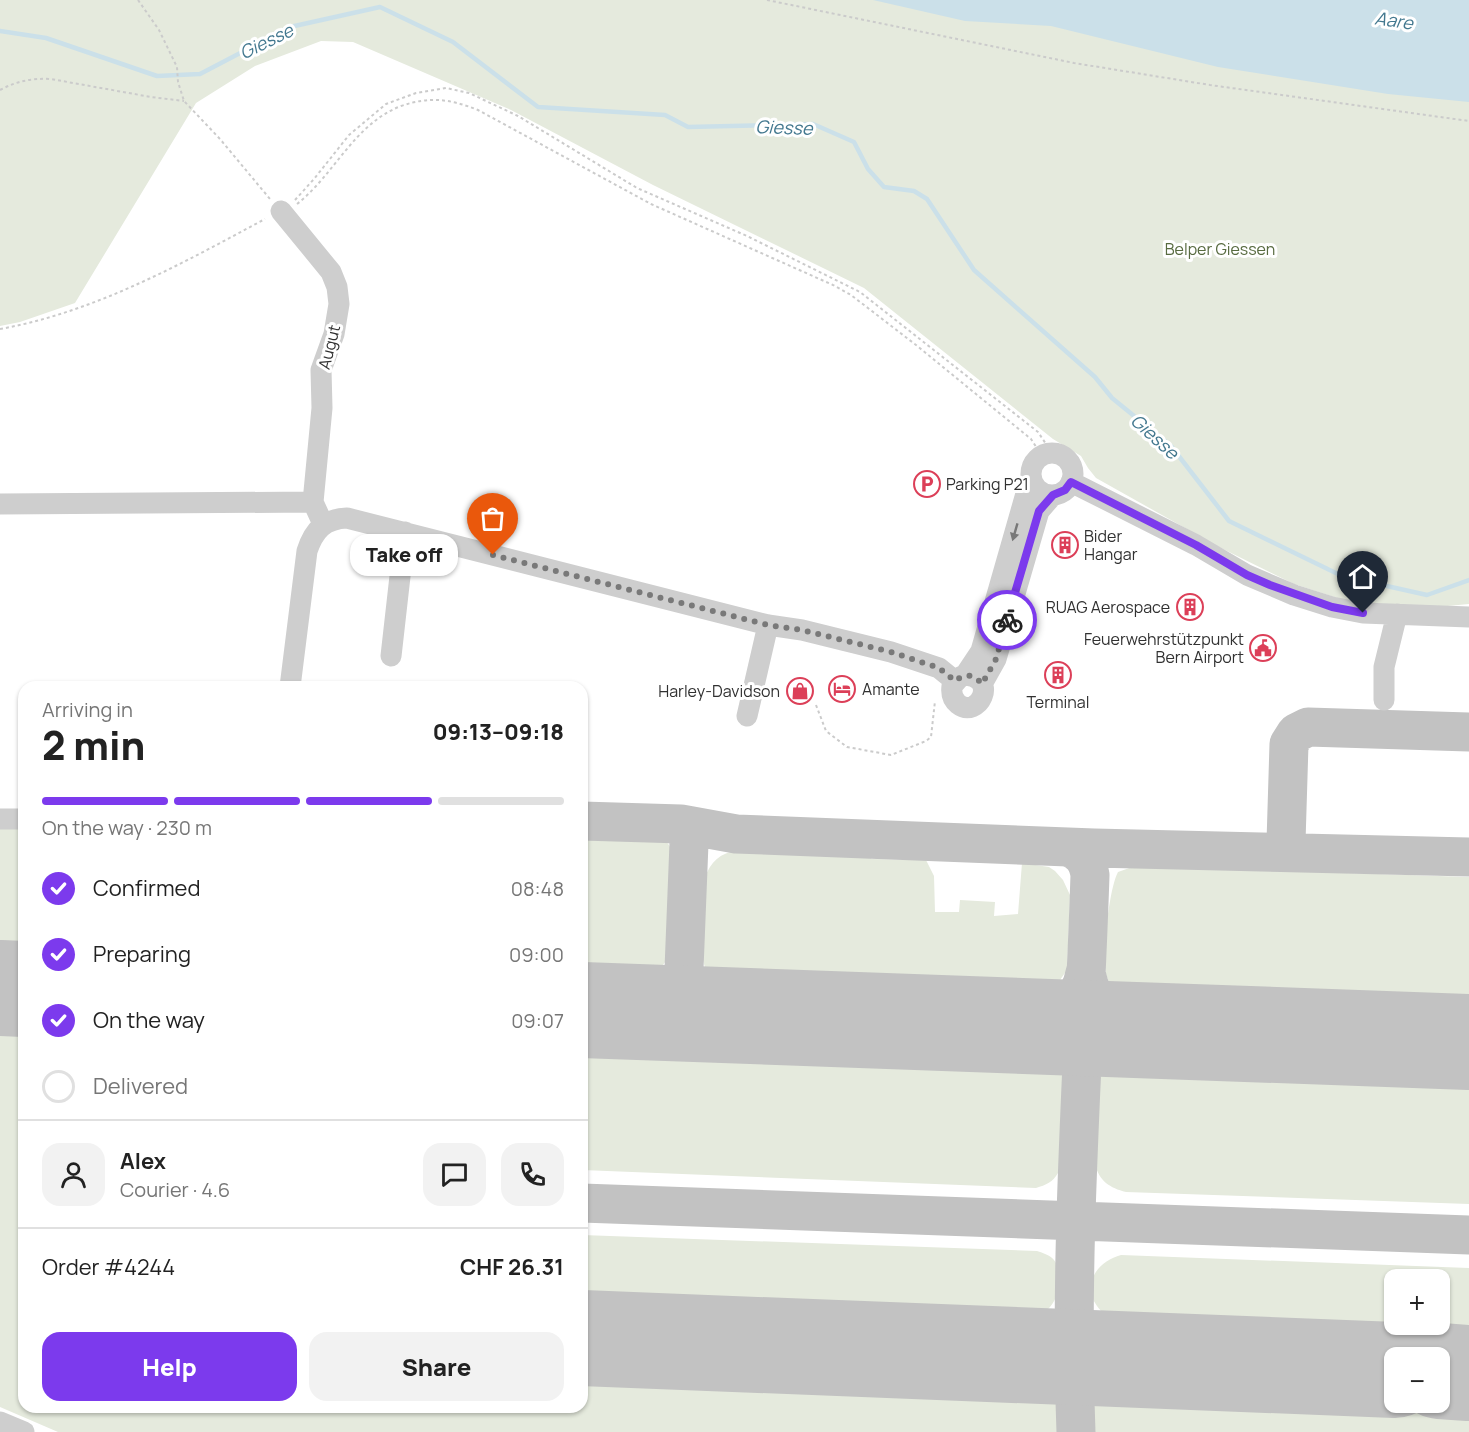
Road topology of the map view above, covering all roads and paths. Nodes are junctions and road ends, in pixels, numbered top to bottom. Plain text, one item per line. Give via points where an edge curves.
1 (138, 0) edge
2 (767, 0) edge
3 (0, 90) edge
4 (184, 100) junction
5 (1469, 121) edge
6 (281, 211) junction
7 (0, 329) edge
8 (1047, 454) junction
9 (1031, 476) junction
10 (1071, 482) junction
11 (1053, 495) junction
12 (313, 502) junction
13 (0, 504) edge
14 (323, 524) junction
15 (405, 532) junction
16 (1397, 614) junction
17 (1469, 617) edge
18 (768, 625) junction
19 (391, 656) dead end
20 (960, 677) junction
21 (291, 681) edge
22 (1384, 700) dead end
23 (816, 705) dead end
24 (747, 716) dead end
25 (0, 819) edge
26 (18, 819) edge
27 (0, 1422) edge
28 (24, 1432) edge

1 - 4 path via 159,30 177,67
2 - 5 path via 1074,63
3 - 4 path via 35,78
4 - 6 path
6 - 7 path via 104,300
6 - 8 path via 302,199 381,115 418,100 460,102 651,204 851,295
6 - 8 path via 314,179 349,135 387,104 416,93 446,88 469,93 518,116 637,188 860,292 1038,432
6 - 12 street, Augut via 331,272 339,304 334,334 321,370 322,408
8 - 9 street via 1034,464
8 - 10 street via 1059,454 1069,461
9 - 11 street via 1038,489
9 -> 20 street via 981,651
10 - 11 street
10 - 16 street via 1270,585 1350,612
11 - 20 street via 1039,511 996,659
12 - 13 street
12 - 14 street
14 - 15 street via 347,518
14 - 21 street via 310,541 304,562
15 - 18 street
15 - 19 street
16 - 17 street
16 - 22 street via 1384,667
18 - 20 street via 881,650
18 - 24 street
20 - 23 path via 931,737 891,755 847,747 826,731
25 - 26 street
27 - 28 street

